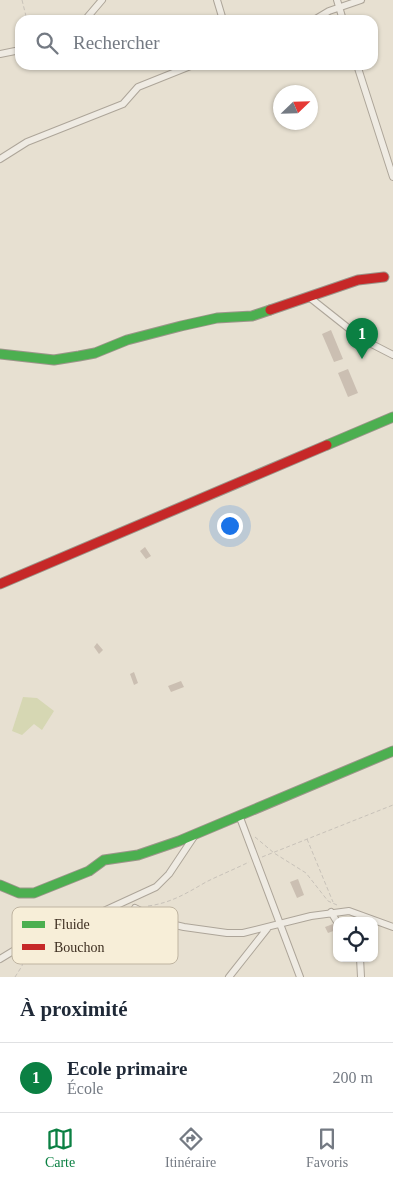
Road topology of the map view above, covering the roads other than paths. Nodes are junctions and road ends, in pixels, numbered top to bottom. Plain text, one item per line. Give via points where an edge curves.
1 (102, 0) edge
2 (217, 0) edge
3 (337, 0) edge
4 (361, 0) edge
5 (339, 8) junction
6 (89, 15) edge
7 (222, 15) edge
8 (324, 15) edge
9 (341, 15) edge
10 (15, 51) edge
11 (0, 54) edge
12 (181, 70) edge
13 (359, 70) edge
14 (0, 159) edge
15 (393, 177) edge
16 (384, 277) dead end
17 (309, 297) junction
18 (0, 354) edge
19 (393, 355) edge
20 (393, 417) edge
21 (0, 584) edge
22 (393, 751) edge
23 (239, 815) junction
24 (195, 834) junction
25 (0, 885) edge
26 (112, 907) edge
27 (331, 912) junction
28 (334, 917) edge
29 (280, 924) junction
30 (178, 926) edge
31 (393, 927) edge
32 (267, 929) junction
33 (12, 952) edge
34 (0, 959) edge
35 (360, 962) edge
36 (229, 977) edge
37 (300, 977) edge
38 (361, 977) edge

1 - 6 street
2 - 7 street
3 - 5 street
4 - 5 street
5 - 8 street
5 - 9 street
10 - 11 street
12 - 14 street via 138,88 123,104 28,142
13 - 15 street
16 - 17 street via 358,280
17 - 18 street via 252,316 218,318 127,340 96,353 54,360
17 - 19 street via 362,339
20 - 21 street
22 - 23 street
23 - 24 street
23 - 29 street
24 - 25 street via 138,855 104,860 89,872 34,893 19,894
24 - 26 street via 169,874 156,886
27 - 28 street
27 - 29 street
27 - 31 street via 349,911
29 - 32 street
29 - 37 street
30 - 32 street via 243,934
32 - 36 street
33 - 34 street
35 - 38 street

